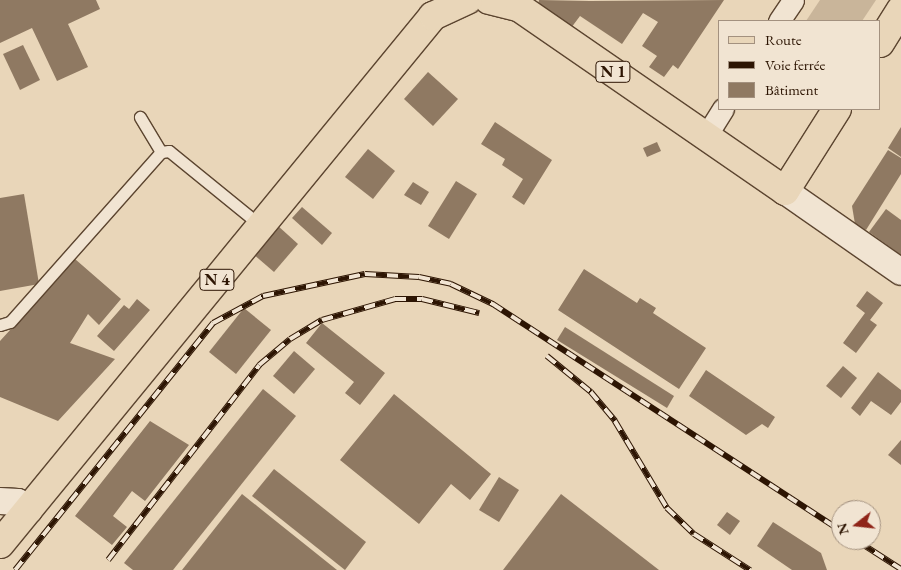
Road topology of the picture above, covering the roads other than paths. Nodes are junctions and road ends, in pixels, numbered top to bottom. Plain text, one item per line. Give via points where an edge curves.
1 (467, 0) edge
2 (489, 0) edge
3 (793, 0) edge
4 (519, 4) edge
5 (428, 8) edge
6 (901, 10) edge
7 (781, 20) edge
8 (881, 41) edge
9 (722, 110) edge
10 (836, 110) edge
11 (140, 117) dead end
12 (706, 136) junction
13 (161, 152) junction
14 (785, 191) junction
15 (249, 216) junction
16 (901, 272) edge
17 (0, 326) edge
18 (12, 508) edge
19 (0, 544) edge

1 - 5 main road
2 - 4 main road, N 1
3 - 7 street
4 - 12 main road, N 1
5 - 15 main road, N 4 via 407,22
5 - 18 main road, N 4
6 - 8 main road
9 - 12 street
10 - 14 main road
11 - 13 lane
12 - 14 main road, N 1
13 - 15 lane via 168,151
13 - 17 lane via 10,322
14 - 16 street
15 - 18 main road, N 4
18 - 19 main road, N 4

